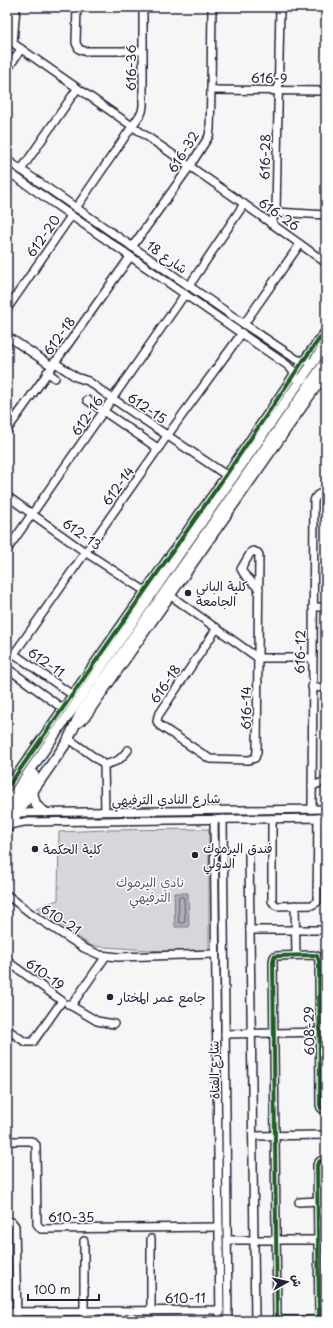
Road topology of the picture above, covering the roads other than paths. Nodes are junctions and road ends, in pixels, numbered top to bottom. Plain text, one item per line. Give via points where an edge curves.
1 (16, 7) edge
2 (77, 7) edge
3 (143, 7) edge
4 (212, 7) edge
5 (280, 7) edge
6 (10, 41) edge
7 (21, 49) junction
8 (142, 51) junction
9 (7, 70) edge
10 (77, 89) junction
11 (211, 90) junction
12 (278, 90) junction
13 (326, 91) edge
14 (133, 126) junction
15 (7, 160) edge
16 (190, 166) junction
17 (21, 170) junction
18 (7, 172) edge
19 (52, 192) junction
20 (47, 199) junction
21 (244, 204) junction
22 (76, 208) junction
23 (276, 212) junction
24 (326, 215) edge
25 (71, 216) junction
26 (272, 224) junction
27 (300, 244) junction
28 (132, 247) junction
29 (130, 256) junction
30 (326, 262) edge
31 (161, 267) junction
32 (155, 274) junction
33 (189, 286) junction
34 (185, 294) junction
35 (7, 309) edge
36 (244, 324) junction
37 (326, 330) edge
38 (242, 333) junction
39 (7, 336) edge
40 (326, 344) edge
41 (317, 357) junction
42 (303, 361) junction
43 (326, 361) edge
44 (53, 364) junction
45 (47, 372) junction
46 (294, 374) junction
47 (326, 374) edge
48 (55, 378) dead end
49 (294, 390) junction
50 (113, 399) junction
51 (87, 400) dead end
52 (104, 412) junction
53 (7, 430) edge
54 (167, 436) junction
55 (158, 450) junction
56 (226, 475) junction
57 (326, 493) edge
58 (7, 496) edge
59 (33, 514) junction
60 (7, 550) edge
61 (182, 550) junction
62 (85, 552) junction
63 (190, 556) junction
64 (259, 589) junction
65 (145, 591) junction
66 (171, 596) junction
67 (313, 607) junction
68 (326, 608) edge
69 (217, 628) junction
70 (7, 649) edge
71 (14, 654) junction
72 (258, 658) junction
73 (312, 658) junction
74 (7, 668) edge
75 (87, 681) junction
76 (312, 688) junction
77 (326, 688) edge
78 (71, 694) junction
79 (62, 708) junction
80 (56, 724) junction
81 (74, 726) junction
82 (69, 739) junction
83 (128, 750) dead end
84 (255, 758) joint
85 (104, 765) junction
86 (326, 781) edge
87 (312, 786) junction
88 (7, 788) edge
89 (33, 792) junction
90 (21, 802) junction
91 (7, 804) edge
92 (312, 809) junction
93 (326, 809) edge
94 (105, 811) junction
95 (45, 812) junction
96 (272, 818) junction
97 (318, 818) junction
98 (326, 818) edge
99 (13, 819) edge
100 (214, 822) junction
101 (223, 822) junction
102 (249, 855) dead end
103 (7, 895) edge
104 (295, 905) junction
105 (215, 909) junction
106 (224, 909) junction
107 (250, 930) junction
108 (296, 930) junction
109 (326, 930) edge
110 (215, 954) junction
111 (296, 955) junction
112 (106, 956) junction
113 (7, 961) edge
114 (62, 1001) junction
115 (71, 1006) junction
116 (114, 1024) dead end
117 (7, 1030) edge
118 (322, 1032) edge
119 (251, 1033) junction
120 (274, 1033) junction
121 (226, 1034) junction
122 (323, 1108) edge
123 (326, 1135) edge
124 (252, 1136) junction
125 (275, 1136) junction
126 (7, 1141) edge
127 (326, 1160) edge
128 (218, 1171) junction
129 (227, 1171) junction
130 (318, 1201) junction
131 (299, 1202) dead end
132 (7, 1222) edge
133 (219, 1227) junction
134 (151, 1239) dead end
135 (228, 1240) junction
136 (254, 1240) junction
137 (276, 1240) junction
138 (322, 1240) edge
139 (84, 1241) dead end
140 (220, 1310) junction
141 (121, 1311) junction
142 (151, 1311) junction
143 (7, 1312) edge
144 (17, 1312) junction
145 (84, 1312) junction
146 (299, 1320) edge
147 (17, 1321) edge
148 (84, 1321) edge
149 (121, 1321) edge
150 (220, 1321) edge
151 (228, 1321) edge
152 (255, 1321) edge

1 - 6 street
2 - 8 street via 76,43 79,49
3 - 8 street, 616-36
4 - 11 street, 616-32
5 - 12 street, 616-28
6 - 7 street
7 - 9 street
7 - 10 street
8 - 14 street, 616-36 via 143,106 141,115
10 - 14 street
10 - 17 street
11 - 12 street, 616-9
11 - 16 street, 616-32 via 210,133
12 - 13 street, 616-9
12 - 23 street, 616-28
14 - 16 street
14 - 22 street, 616-36
15 - 17 street, شارع 18
16 - 21 street
16 - 28 street, 616-32
17 - 19 street, شارع 18
18 - 20 street, شارع 18
19 - 20 street
19 - 22 street, شارع 18
20 - 25 street, شارع 18
21 - 26 street, 616-26
21 - 33 street, 616-26
22 - 28 street, شارع 18
23 - 24 street
23 - 26 street, 616-28
25 - 29 street, شارع 18
25 - 35 street, 612-20
26 - 27 street, 616-26
27 - 30 street
27 - 36 street, 616-26
28 - 31 street, شارع 18
29 - 32 street, شارع 18
29 - 44 street, 612-18
31 - 32 street
31 - 33 street, شارع 18
32 - 34 street, شارع 18
33 - 36 street, شارع 18
34 - 38 street, شارع 18
34 - 50 street, 612-16
36 - 42 street, شارع 18 via 296,359
37 - 42 street
38 - 46 street, شارع 18 via 288,365
38 - 54 street, 612-14
39 - 44 street, 612-15
40 - 41 main road
41 - 42 street
41 - 49 main road
42 - 46 street
43 - 63 main road
44 - 45 street, 612-18
44 - 50 street, 612-15 via 88,381
45 - 48 street
45 - 53 street, 612-18
46 - 49 street
46 - 56 street
47 - 66 street
49 - 61 main road
50 - 52 street, 612-16
50 - 54 street, 612-15
51 - 52 street, 612-15
52 - 55 street, 612-15
52 - 59 street, 612-16
54 - 55 street, 612-14
54 - 56 street, 612-15
55 - 62 street, 612-14
56 - 65 street
57 - 67 street, 616-12 via 319,494 314,501
58 - 59 street, 612-13
59 - 60 street, 612-16
59 - 62 street, 612-13
61 - 63 main road
61 - 75 main road
62 - 65 street, 612-13
62 - 71 street, 612-14
63 - 81 main road via 81,712
64 - 64 street, 616-14 via 241,569 254,551 259,555
64 - 72 street, 616-14
65 - 75 street
66 - 69 street
66 - 81 street via 86,717
67 - 68 street
67 - 73 street, 616-12
69 - 72 street
69 - 84 street, 616-18 via 157,721 159,725 210,758
70 - 71 street, 612-11
71 - 78 street, 612-11
72 - 73 street
72 - 84 street, 616-14
73 - 76 street, 616-12
74 - 79 street
75 - 78 street
75 - 80 main road
76 - 77 street
76 - 87 street, 616-12
78 - 79 street
79 - 80 street
80 - 88 street
80 - 90 main road via 54,746
80 - 91 main road
81 - 82 main road
82 - 85 street
82 - 89 main road
83 - 85 street via 116,762
85 - 94 street
86 - 87 street
87 - 92 street, 616-12
89 - 90 main road
89 - 95 main road via 36,806
90 - 99 main road
92 - 93 street, شارع النادي الترفيهي
92 - 94 street, شارع النادي الترفيهي
94 - 95 street, شارع النادي الترفيهي
95 - 99 street, شارع النادي الترفيهي
96 - 97 street, شارع النادي الترفيهي
96 - 101 street, شارع النادي الترفيهي
96 - 104 street via 272,901 276,905
97 - 98 street, شارع النادي الترفيهي
97 - 104 street via 318,900 314,905
99 - 100 street, شارع النادي الترفيهي
100 - 101 street, شارع النادي الترفيهي
100 - 105 street, شارع الفتاة
101 - 106 street, شارع الفتاة
102 - 107 street
103 - 112 street, 610-21 via 84,948
104 - 108 street
105 - 106 street
105 - 110 street, شارع الفتاة
106 - 121 street, شارع الفتاة
107 - 108 street
107 - 119 street
108 - 109 street
108 - 111 street
110 - 112 street, 610-21
110 - 128 street, شارع الفتاة
111 - 118 street, 608-29 via 317,956
111 - 120 street via 274,958
112 - 115 street
113 - 114 street, 610-19
114 - 115 street
114 - 117 street, 610-19 via 32,1042 25,1042
115 - 116 street via 97,1021
118 - 120 street
118 - 122 street, 608-29
119 - 120 street
119 - 121 street
119 - 124 street
120 - 125 street
121 - 129 street, شارع الفتاة
123 - 125 street
124 - 125 street
124 - 136 street
125 - 137 street
126 - 133 street, 610-35 via 31,1141 36,1145 37,1224 41,1229
127 - 130 street via 320,1161 317,1165
128 - 129 street
128 - 133 street, شارع الفتاة
129 - 135 street, شارع الفتاة
130 - 131 street
130 - 138 street
132 - 144 street via 12,1222 15,1226
133 - 140 street, شارع الفتاة
134 - 142 street
135 - 136 street
135 - 151 street, شارع الفتاة
136 - 137 street
136 - 152 street
137 - 138 street
137 - 146 street via 278,1317 281,1320
138 - 146 street via 320,1315 316,1319
139 - 145 street
140 - 142 street, 610-11
140 - 150 street, شارع الفتاة
141 - 142 street, 610-11
141 - 145 street, 610-11
141 - 149 street
143 - 144 street, 610-11
144 - 145 street, 610-11
144 - 147 street
145 - 148 street

